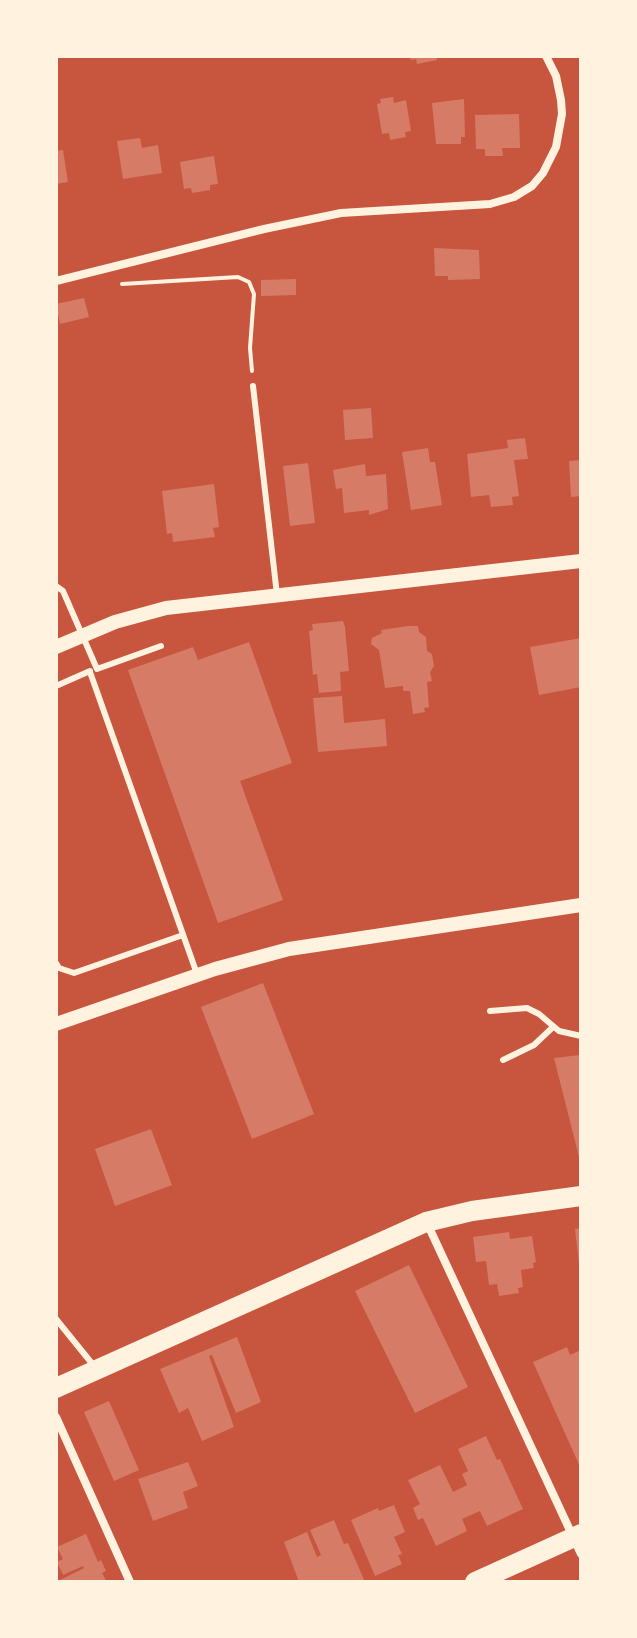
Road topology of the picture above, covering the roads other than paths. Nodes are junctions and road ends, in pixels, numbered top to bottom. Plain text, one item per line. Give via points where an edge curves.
1 (546, 56) edge
2 (56, 281) edge
3 (253, 386) road end
4 (581, 561) edge
5 (56, 586) edge
6 (60, 592) edge
7 (277, 595) junction
8 (83, 634) junction
9 (161, 646) dead end
10 (56, 647) edge
11 (94, 670) junction
12 (56, 686) edge
13 (581, 905) edge
14 (183, 935) junction
15 (56, 963) edge
16 (197, 975) junction
17 (490, 1011) dead end
18 (56, 1024) edge
19 (553, 1027) junction
20 (581, 1036) edge
21 (503, 1060) dead end
22 (581, 1196) edge
23 (426, 1222) junction
24 (56, 1319) edge
25 (96, 1369) junction
26 (56, 1388) edge
27 (56, 1417) edge
28 (578, 1542) edge
29 (130, 1582) edge
30 (475, 1582) edge

1 - 2 street via 556,76 562,114 553,155 532,186 506,201 341,213
3 - 7 lane
4 - 7 street
5 - 6 lane
6 - 8 lane
7 - 8 street via 166,608
8 - 10 street
8 - 11 lane
9 - 11 lane
11 - 12 lane
11 - 14 lane
13 - 16 street via 304,947
14 - 15 lane via 74,973
14 - 16 lane
16 - 18 street
17 - 19 lane via 527,1008
19 - 20 lane
19 - 21 lane via 534,1045
22 - 23 main road
23 - 25 main road
23 - 28 street
24 - 25 lane
25 - 26 main road
27 - 29 street
28 - 30 main road

